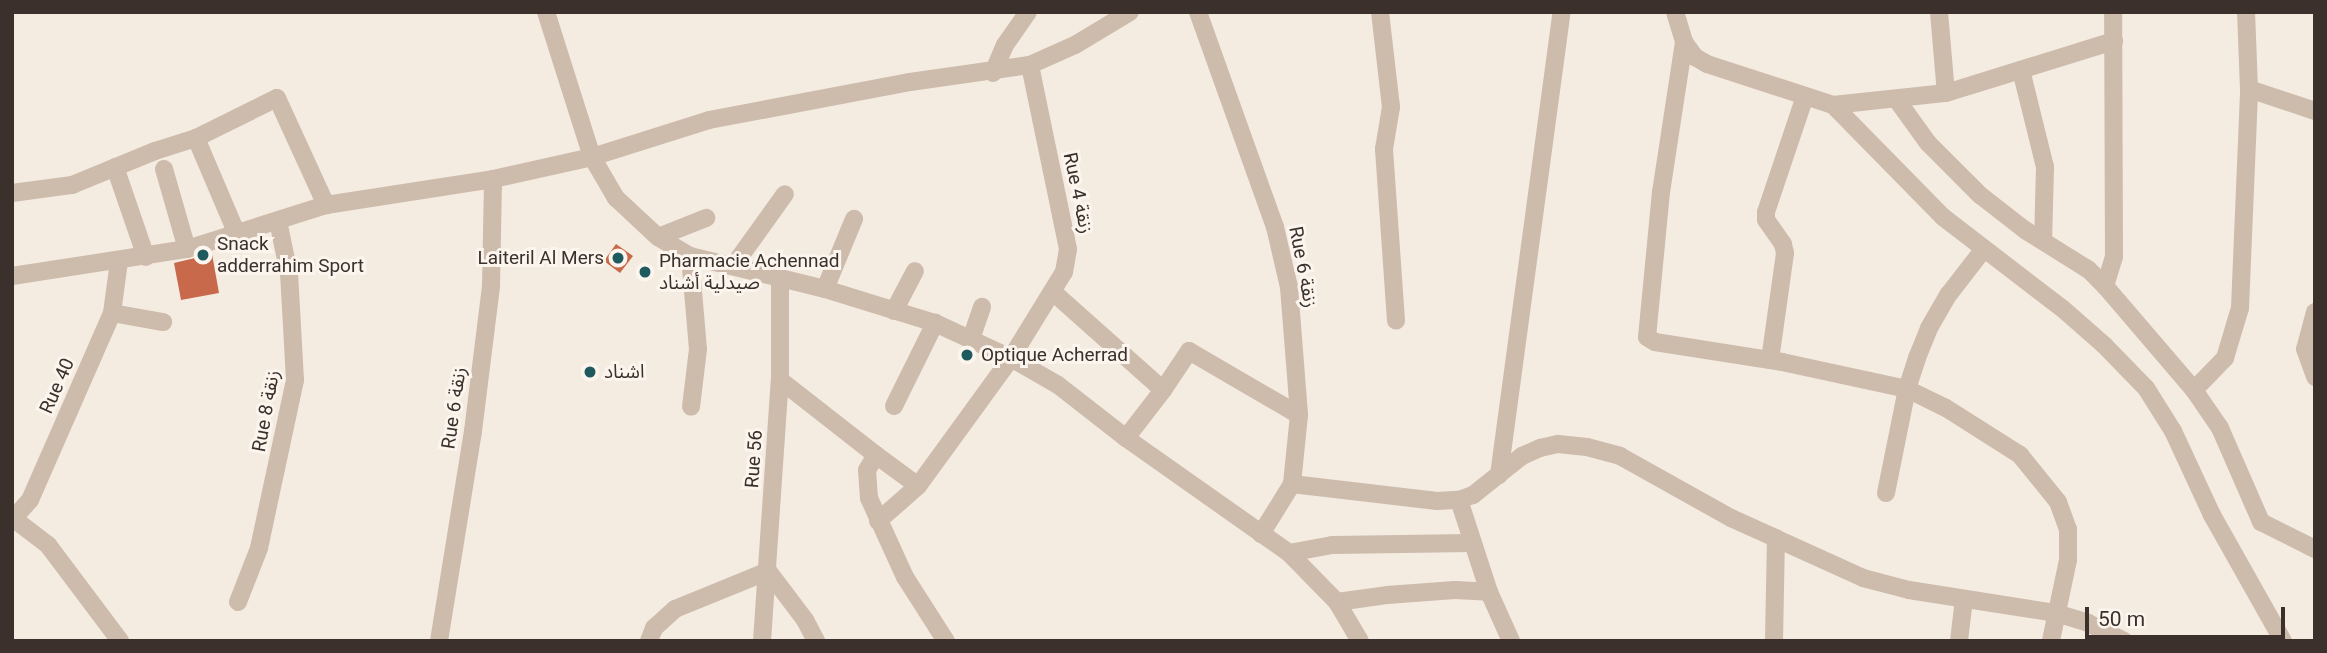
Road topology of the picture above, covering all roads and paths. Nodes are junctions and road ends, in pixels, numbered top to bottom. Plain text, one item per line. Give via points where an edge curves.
1 (546, 12) edge
2 (1028, 12) edge
3 (1130, 12) edge
4 (1198, 12) edge
5 (1380, 12) edge
6 (1562, 12) edge
7 (1675, 12) edge
8 (1938, 12) edge
9 (2113, 12) edge
10 (2246, 12) edge
11 (2114, 41) junction
12 (1684, 42) junction
13 (1030, 65) junction
14 (2021, 69) junction
15 (993, 73) junction
16 (2249, 89) junction
17 (1946, 93) junction
18 (1805, 96) junction
19 (1897, 100) junction
20 (1833, 105) junction
21 (2315, 111) edge
22 (196, 138) junction
23 (592, 156) junction
24 (115, 167) junction
25 (164, 169) dead end
26 (493, 179) junction
27 (12, 193) edge
28 (785, 194) dead end
29 (326, 205) junction
30 (706, 218) dead end
31 (854, 219) dead end
32 (278, 221) junction
33 (237, 234) junction
34 (658, 237) junction
35 (2043, 241) junction
36 (187, 249) junction
37 (1983, 250) junction
38 (690, 256) junction
39 (146, 257) junction
40 (120, 261) junction
41 (734, 265) junction
42 (915, 271) dead end
43 (12, 276) edge
44 (780, 279) junction
45 (2105, 286) junction
46 (825, 289) junction
47 (1053, 292) junction
48 (982, 307) dead end
49 (894, 311) junction
50 (2315, 312) edge
51 (112, 313) junction
52 (1396, 321) dead end
53 (163, 322) dead end
54 (935, 323) junction
55 (971, 339) junction
56 (1012, 358) junction
57 (1770, 360) junction
58 (2315, 377) edge
59 (780, 380) junction
60 (1163, 390) junction
61 (1907, 390) junction
62 (2194, 390) junction
63 (894, 406) dead end
64 (691, 407) dead end
65 (1299, 415) junction
66 (1126, 438) junction
67 (876, 455) junction
68 (1499, 475) junction
69 (1292, 484) junction
70 (918, 486) junction
71 (1886, 492) dead end
72 (1459, 500) junction
73 (13, 520) edge
74 (878, 522) junction
75 (1261, 534) junction
76 (1776, 538) junction
77 (1471, 542) junction
78 (2315, 549) edge
79 (1289, 553) junction
80 (768, 571) junction
81 (1489, 592) junction
82 (1964, 599) junction
83 (238, 602) dead end
84 (1337, 602) junction
85 (2056, 612) junction
86 (120, 641) edge
87 (439, 641) edge
88 (649, 641) edge
89 (762, 641) edge
90 (816, 641) edge
91 (946, 641) edge
92 (1360, 641) edge
93 (1511, 641) edge
94 (1774, 641) edge
95 (1959, 641) edge
96 (2050, 641) edge
97 (2124, 641) edge
98 (2283, 641) edge

1 - 23 street
2 - 15 street via 1005,44
3 - 13 street
4 - 65 street, Rue 6 زنقة via 1275,227 1289,287
5 - 52 street via 1391,107 1384,149
6 - 68 street
7 - 12 street
8 - 17 street
9 - 11 street
10 - 16 street
11 - 14 street
11 - 45 street via 2114,257
12 - 18 street via 1695,57 1720,71
12 - 57 street via 1661,192 1647,337
13 - 15 street
13 - 47 street, Rue 4 زنقة via 1068,249 1064,272
14 - 17 street
14 - 35 street via 2045,167
15 - 23 street via 910,82 709,120
16 - 21 street
16 - 62 street via 2240,308 2225,358
17 - 19 street
18 - 20 street
18 - 57 street via 1766,212 1766,220 1786,253
19 - 20 street
19 - 35 street via 1912,124 1980,195
20 - 37 street via 1915,190
22 - 24 street
22 - 29 street via 277,98
22 - 33 street
23 - 26 street
23 - 34 street via 616,198
24 - 27 street via 72,186
24 - 39 street
25 - 36 street
26 - 29 street
26 - 87 street, Rue 6 زنقة via 491,286
28 - 41 street
29 - 32 street
30 - 34 street
31 - 46 street
32 - 33 street
32 - 83 street, Rue 8 زنقة via 289,274 295,380 259,548
33 - 36 street
34 - 38 street
35 - 45 street via 2089,270
36 - 39 street
37 - 61 street via 1929,328
37 - 98 street via 2063,309 2146,388 2173,430 2212,516
38 - 41 street
38 - 64 street via 698,349
39 - 40 street
40 - 43 street
40 - 51 street, Rue 40
41 - 44 street
42 - 49 street
44 - 46 street
44 - 59 street, Rue 56
45 - 62 street
46 - 49 street
47 - 56 street, Rue 4 زنقة
47 - 60 street
48 - 55 street
49 - 54 street
50 - 58 street via 2305,349
51 - 53 street
51 - 73 street, Rue 40 via 30,500
54 - 55 street
54 - 63 street
55 - 56 street
56 - 66 street via 1058,385
56 - 70 street, Rue 4 زنقة
57 - 61 street
59 - 67 street
59 - 80 street, Rue 56
60 - 65 street via 1189,351
60 - 66 street
61 - 71 street
61 - 85 street via 1946,408 2020,455 2058,502 2068,543
62 - 78 street via 2220,428 2261,522
65 - 69 street, Rue 6 زنقة
66 - 75 street
67 - 70 street
67 - 74 street via 867,470 867,484
68 - 72 street
68 - 76 street via 1540,448 1558,444 1587,447 1620,456
69 - 72 street
69 - 75 street, Rue 6 زنقة
70 - 74 street, Rue 4 زنقة
72 - 77 street
73 - 86 street via 48,545
74 - 91 street via 905,577
75 - 79 street
76 - 82 street via 1863,578
76 - 94 street
77 - 79 street via 1357,544
77 - 81 street
79 - 84 street
80 - 88 street via 675,609 654,628
80 - 89 street, Rue 56
80 - 90 street
81 - 84 street via 1414,593
81 - 93 street
82 - 85 street
82 - 95 street
84 - 92 street
85 - 96 street
85 - 97 street

